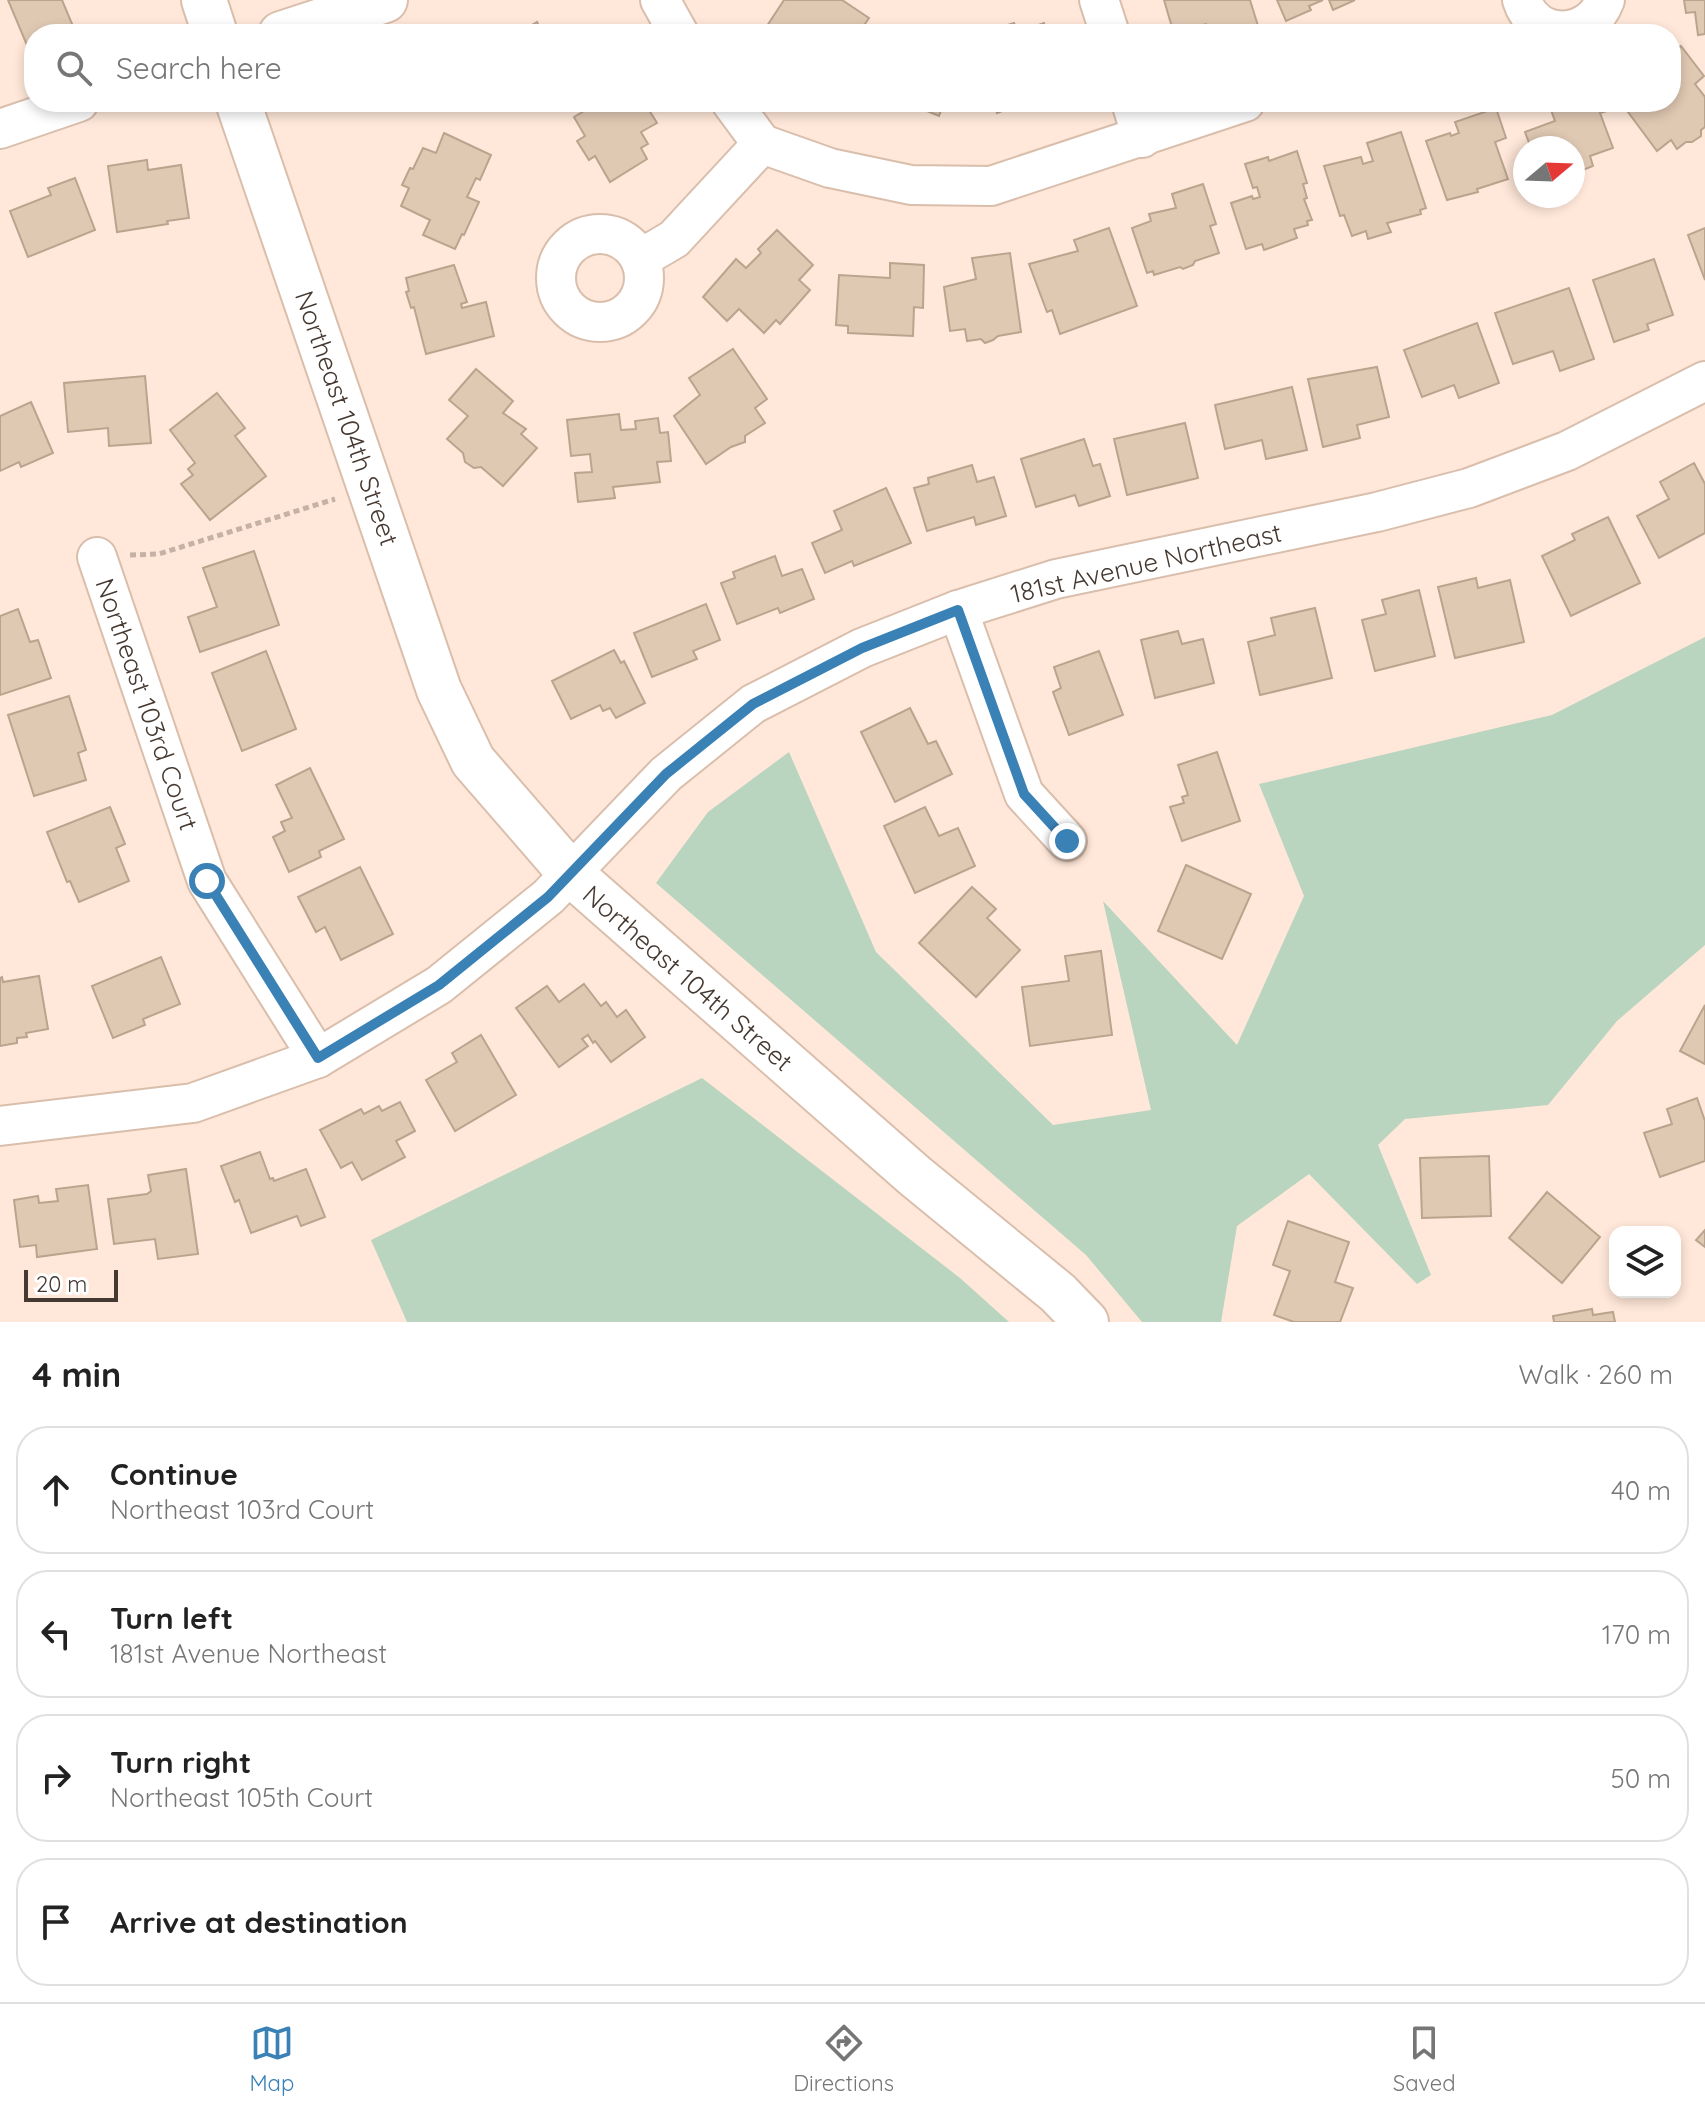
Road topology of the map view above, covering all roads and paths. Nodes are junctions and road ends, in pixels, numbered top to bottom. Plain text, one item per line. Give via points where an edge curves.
1 (204, 0) edge
2 (385, 0) edge
3 (660, 0) edge
4 (1099, 0) edge
5 (1605, 0) edge
6 (212, 24) edge
7 (312, 24) edge
8 (673, 24) edge
9 (1107, 24) edge
10 (1586, 24) edge
11 (50, 112) edge
12 (241, 112) edge
13 (738, 112) edge
14 (1134, 112) edge
15 (1216, 112) edge
16 (0, 129) edge
17 (1142, 138) junction
18 (762, 144) junction
19 (640, 259) dead end
20 (1705, 381) edge
21 (371, 486) junction
22 (97, 557) joint
23 (958, 610) junction
24 (1067, 841) dead end
25 (571, 874) junction
26 (318, 1058) junction
27 (0, 1126) edge
28 (1086, 1322) edge

1 - 6 street
2 - 7 street
3 - 8 street
4 - 9 street
5 - 10 street
11 - 16 street
12 - 21 street, Northeast 104th Street
13 - 18 street
14 - 17 street
15 - 17 street
17 - 18 street via 991,186 911,185 830,168
18 - 19 street via 674,239
20 - 23 street, 181st Avenue Northeast via 1567,451 1469,488 1056,579
21 - 22 path via 159,554
21 - 25 street, Northeast 104th Street via 439,690 473,761
22 - 26 street, Northeast 103rd Court via 207,881
23 - 24 street via 1024,794
23 - 25 street, 181st Avenue Northeast via 862,648 753,704 666,774
25 - 26 street, 181st Avenue Northeast via 439,985
25 - 28 street, Northeast 104th Street
26 - 27 street, 181st Avenue Northeast via 193,1103

